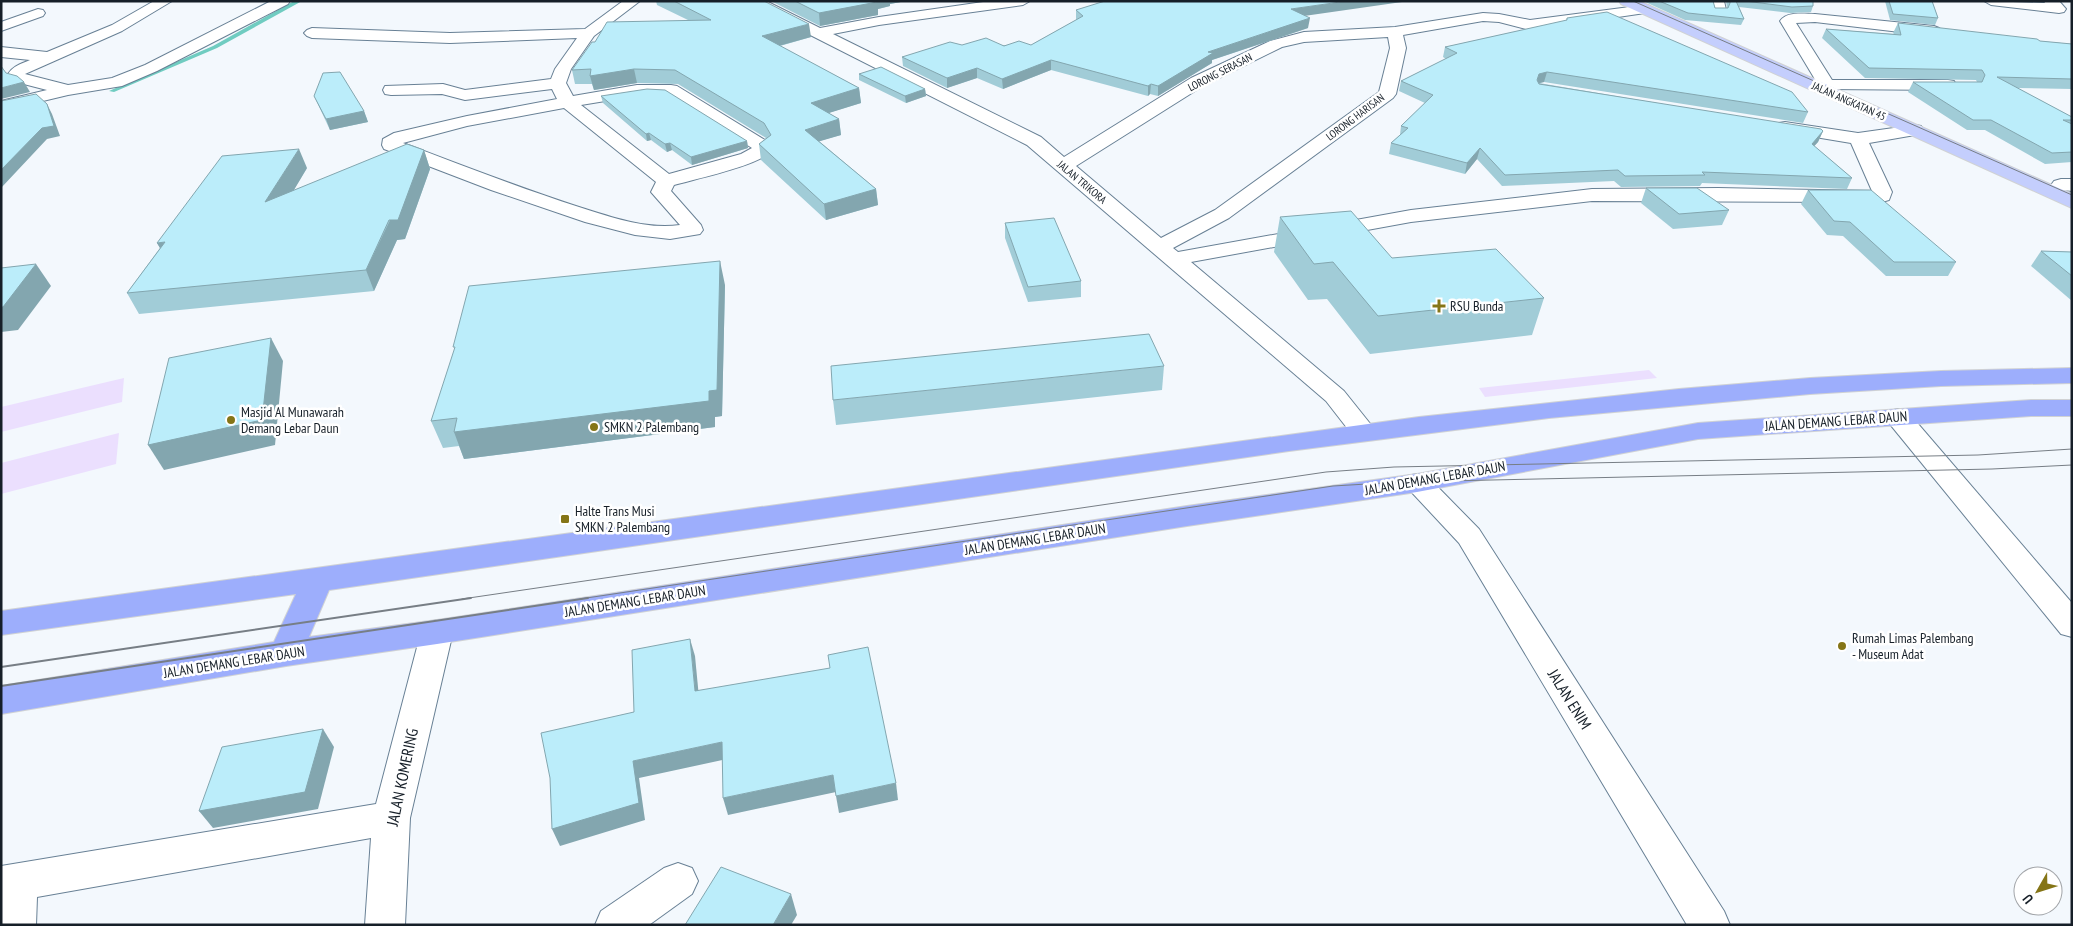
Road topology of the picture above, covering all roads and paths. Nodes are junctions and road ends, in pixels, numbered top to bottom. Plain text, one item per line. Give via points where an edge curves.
1 (165, 1) edge
2 (283, 1) edge
3 (633, 1) edge
4 (754, 1) edge
5 (1023, 1) edge
6 (1626, 1) edge
7 (1991, 1) edge
8 (2051, 1) edge
9 (1645, 5) edge
10 (38, 13) dead end
11 (1, 27) edge
12 (1395, 32) junction
13 (312, 33) dead end
14 (588, 33) junction
15 (817, 33) junction
16 (1953, 33) edge
17 (1, 52) edge
18 (50, 57) junction
19 (558, 83) junction
20 (1828, 83) junction
21 (1960, 86) edge
22 (68, 90) junction
23 (391, 90) dead end
24 (567, 102) junction
25 (1, 106) edge
26 (1770, 125) edge
27 (1915, 130) junction
28 (1858, 139) junction
29 (1063, 166) junction
30 (666, 181) junction
31 (2068, 186) edge
32 (2072, 202) edge
33 (1167, 253) junction
34 (2072, 375) edge
35 (2072, 408) edge
36 (1898, 417) junction
37 (1364, 431) junction
38 (1417, 483) junction
39 (317, 581) junction
40 (1, 622) edge
41 (2072, 625) edge
42 (437, 632) junction
43 (286, 653) junction
44 (1, 700) edge
45 (391, 818) junction
46 (678, 881) dead end
47 (9, 883) edge
48 (16, 925) edge
49 (386, 925) edge
50 (615, 925) edge
51 (1710, 925) edge

1 - 18 street via 117,28
2 - 22 street via 151,68 112,84
3 - 14 street
4 - 15 street, JALAN TRIKORA
5 - 15 street
6 - 9 main road, JALAN ANGKATAN 45
7 - 8 street via 2059,9
9 - 12 street via 1530,25 1483,17
9 - 20 main road, JALAN ANGKATAN 45
9 - 27 main road, JALAN ANGKATAN 45
10 - 11 street
12 - 29 street, LORONG SERASAN via 1304,37 1276,44 1197,82
12 - 33 street, LORONG HARISAN via 1398,48 1387,94
13 - 14 street via 450,38
14 - 19 street
15 - 29 street, JALAN TRIKORA via 1034,141
16 - 20 street via 1815,18 1790,19 1787,21
17 - 18 street
18 - 22 street via 20,70 16,75
19 - 23 street via 465,95 443,89
19 - 24 street
20 - 21 street
20 - 31 main road, JALAN ANGKATAN 45
22 - 25 street
24 - 30 street
24 - 30 street via 642,89 671,90 763,150 748,158
24 - 30 street via 487,116 400,137 390,143 572,212 642,230 681,233 693,230 661,192
26 - 28 street
27 - 28 street
27 - 32 main road, JALAN ANGKATAN 45
28 - 33 street via 1882,196 1592,195 1411,216
29 - 33 street, JALAN TRIKORA
33 - 37 street, JALAN TRIKORA via 1335,396
34 - 37 highway via 1966,376 1694,395
35 - 36 highway, JALAN DEMANG LEBAR DAUN
36 - 38 highway, JALAN DEMANG LEBAR DAUN via 1698,431
36 - 41 street
37 - 39 highway
38 - 42 highway, JALAN DEMANG LEBAR DAUN
38 - 51 street, JALAN ENIM via 1469,536
39 - 40 highway
39 - 43 highway
42 - 43 highway, JALAN DEMANG LEBAR DAUN
42 - 45 street, JALAN KOMERING
43 - 44 highway, JALAN DEMANG LEBAR DAUN
45 - 47 street
45 - 49 street, JALAN KOMERING
46 - 50 street
47 - 48 street

